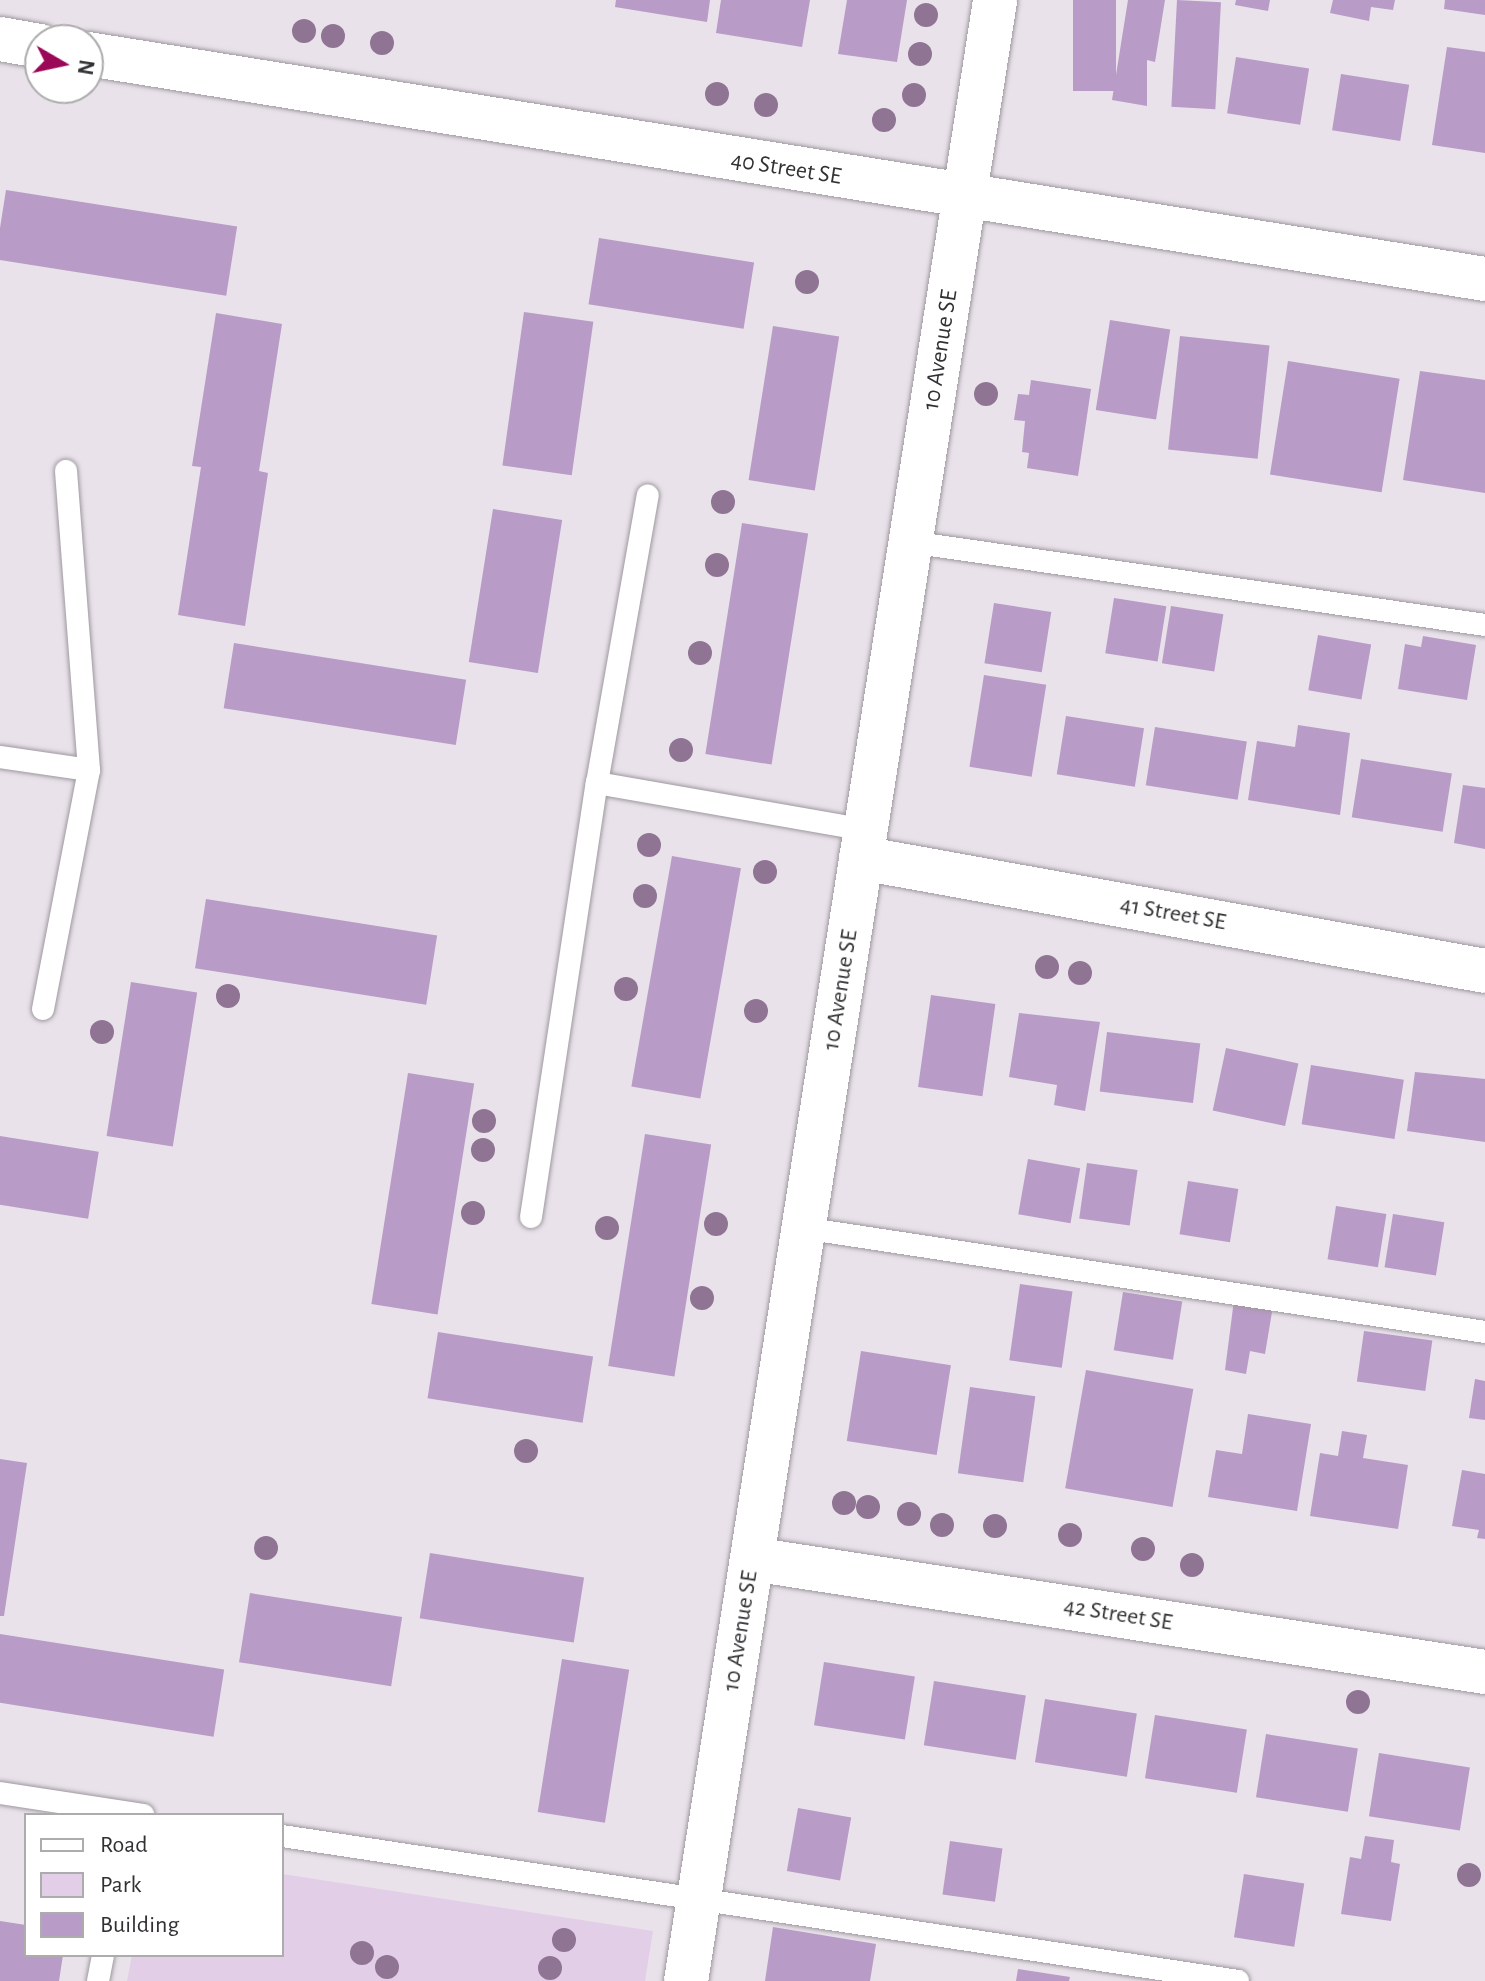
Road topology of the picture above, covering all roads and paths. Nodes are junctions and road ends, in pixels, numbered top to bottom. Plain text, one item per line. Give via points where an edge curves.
1 (995, 0) edge
2 (0, 39) edge
3 (24, 43) edge
4 (104, 57) edge
5 (965, 199) junction
6 (1485, 279) edge
7 (66, 471) dead end
8 (648, 495) dead end
9 (910, 542) junction
10 (1485, 625) edge
11 (0, 757) edge
12 (89, 770) junction
13 (597, 783) junction
14 (863, 844) junction
15 (1485, 971) edge
16 (43, 1009) dead end
17 (531, 1217) dead end
18 (803, 1228) junction
19 (1485, 1332) edge
20 (752, 1559) junction
21 (1485, 1672) edge
22 (0, 1793) edge
23 (128, 1813) edge
24 (284, 1836) edge
25 (699, 1900) junction
26 (103, 1957) edge
27 (98, 1981) edge
28 (686, 1981) edge
29 (1238, 1981) edge

1 - 5 street, 10 Avenue SE
2 - 3 street
4 - 5 street, 40 Street SE
5 - 6 street, 40 Street SE
5 - 9 street, 10 Avenue SE
7 - 12 lane
8 - 13 lane
9 - 10 lane
9 - 14 street, 10 Avenue SE
11 - 12 lane
12 - 16 lane
13 - 14 lane
13 - 17 lane
14 - 15 street, 41 Street SE
14 - 18 street, 10 Avenue SE
18 - 19 lane
18 - 20 street, 10 Avenue SE
20 - 21 street, 42 Street SE
20 - 25 street, 10 Avenue SE
22 - 23 lane
24 - 25 lane
25 - 28 street, 10 Avenue SE
25 - 29 lane
26 - 27 lane

